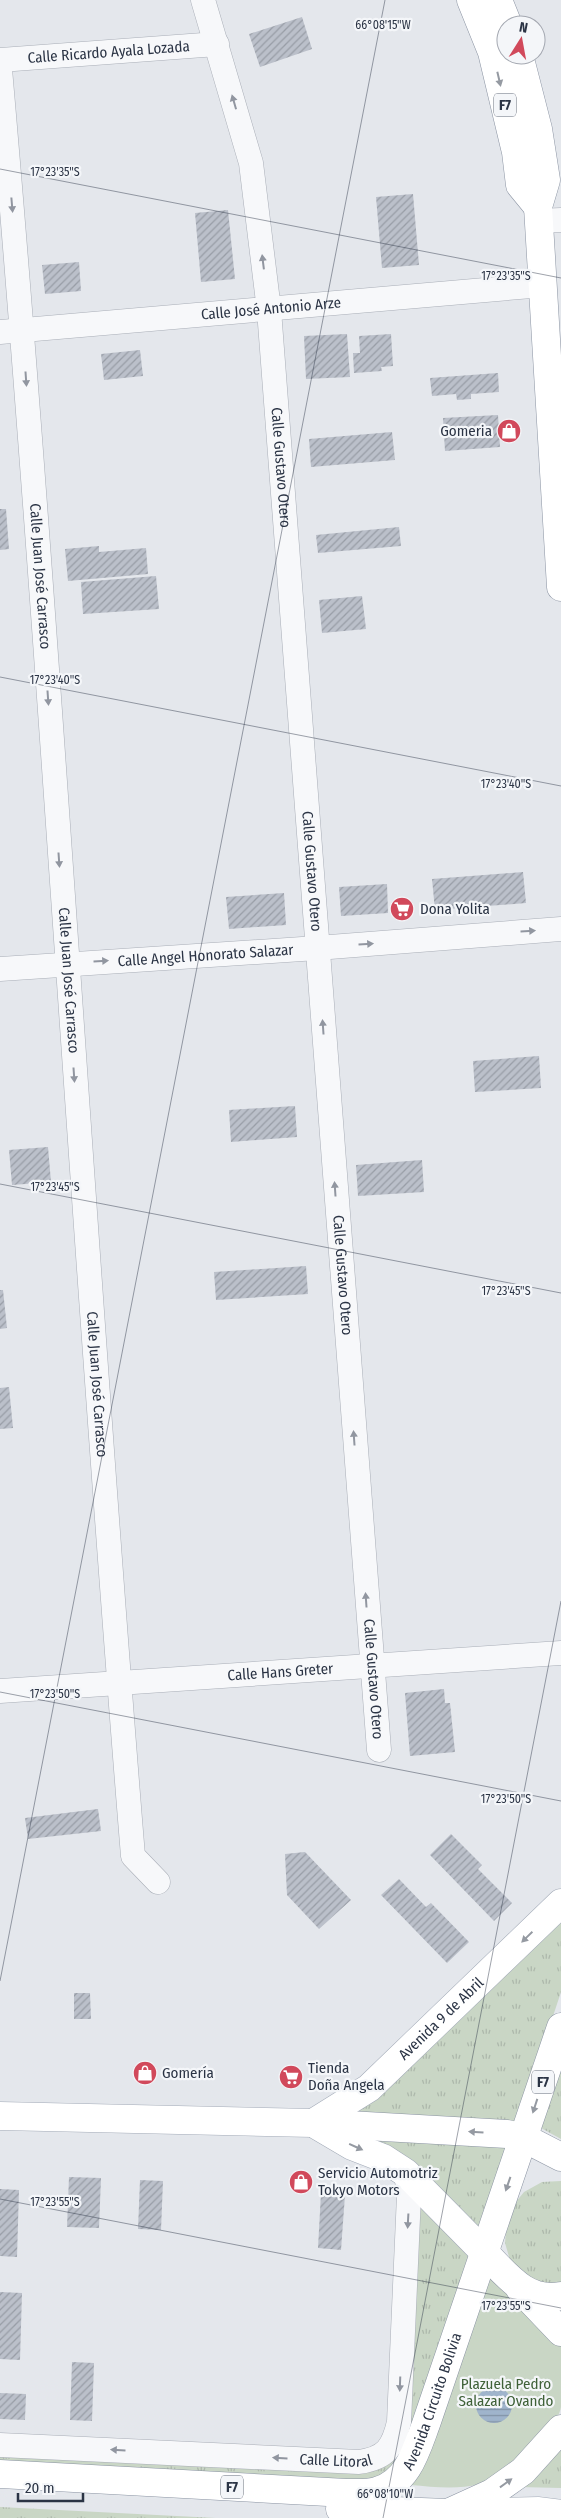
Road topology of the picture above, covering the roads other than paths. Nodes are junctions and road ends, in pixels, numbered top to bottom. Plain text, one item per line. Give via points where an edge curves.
1 (204, 0) edge
2 (471, 0) edge
3 (498, 0) edge
4 (504, 15) edge
5 (217, 44) junction
6 (0, 60) edge
7 (523, 65) edge
8 (0, 69) edge
9 (550, 131) edge
10 (561, 185) edge
11 (546, 216) edge
12 (543, 285) junction
13 (269, 310) junction
14 (12, 331) edge
15 (554, 349) edge
16 (561, 587) edge
17 (561, 929) edge
18 (317, 948) junction
19 (66, 963) junction
20 (0, 969) edge
21 (561, 1654) edge
22 (371, 1666) junction
23 (119, 1683) junction
24 (0, 1691) edge
25 (379, 1750) dead end
26 (158, 1882) dead end
27 (561, 1902) edge
28 (561, 2027) edge
29 (0, 2116) edge
30 (313, 2123) junction
31 (524, 2138) junction
32 (561, 2157) edge
33 (406, 2173) junction
34 (484, 2252) junction
35 (517, 2286) junction
36 (561, 2296) edge
37 (561, 2332) edge
38 (561, 2429) edge
39 (0, 2445) edge
40 (0, 2474) edge
41 (0, 2492) edge
42 (448, 2513) junction
43 (561, 2514) edge

1 - 5 street, Calle Gustavo Otero
2 -> 11 main road, F7 via 492,52 516,152 520,184
3 - 4 main road
5 - 6 street, Calle Ricardo Ayala Lozada
13 -> 5 street, Calle Gustavo Otero via 251,162
7 - 9 main road, F7
8 -> 14 street, Calle Juan José Carrasco
9 - 11 main road, F7
10 - 11 street
11 - 12 main road, F7
12 - 13 street, Calle José Antonio Arze
12 - 15 main road, F7
13 - 14 street, Calle José Antonio Arze
13 - 18 street, Calle Gustavo Otero
14 -> 19 street, Calle Juan José Carrasco
15 - 16 main road, F7
18 -> 17 street, Calle Angel Honorato Salazar
19 -> 18 street, Calle Angel Honorato Salazar
22 -> 18 street, Calle Gustavo Otero
19 - 20 street, Calle Angel Honorato Salazar
19 -> 23 street, Calle Juan José Carrasco
21 - 22 street, Calle Hans Greter
22 - 23 street, Calle Hans Greter
22 - 25 street, Calle Gustavo Otero
23 - 24 street, Calle Hans Greter
23 - 26 street, Calle Juan José Carrasco via 133,1856
27 -> 30 main road, Avenida 9 de Abril via 369,2088
28 -> 31 main road, F7
29 - 30 main road
31 -> 30 main road via 507,2134
30 -> 33 main road
31 - 32 main road
31 -> 34 main road, F7
33 - 34 main road
33 -> 39 street, Calle Litoral via 409,2195 399,2422 395,2440 384,2454 374,2460 359,2462
34 - 35 main road
34 - 40 main road, Avenida Circuito Bolivia / F7 via 411,2463 398,2481 377,2491 346,2494
35 - 36 main road via 536,2296
35 - 37 main road
42 -> 38 main road via 492,2493 523,2470
41 - 42 main road, F7
42 - 43 main road via 540,2511

